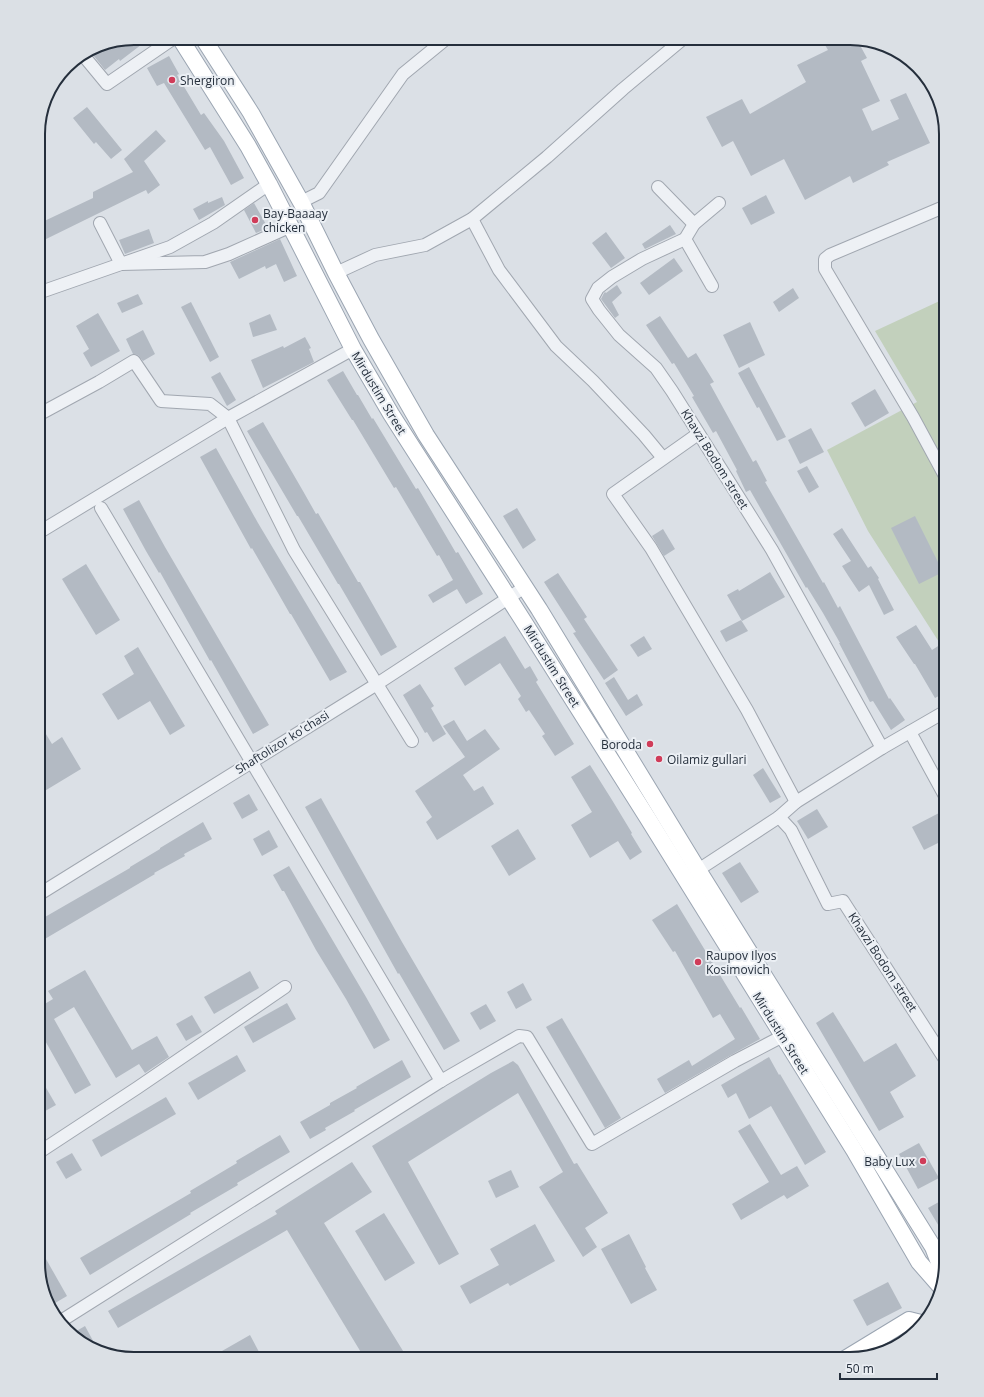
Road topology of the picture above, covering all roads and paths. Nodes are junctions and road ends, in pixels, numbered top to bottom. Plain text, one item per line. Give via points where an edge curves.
1 (164, 45) edge
2 (184, 45) edge
3 (207, 45) edge
4 (438, 45) edge
5 (676, 45) edge
6 (86, 59) edge
7 (269, 184) junction
8 (658, 187) dead end
9 (301, 202) junction
10 (719, 203) dead end
11 (939, 209) edge
12 (283, 212) junction
13 (472, 219) junction
14 (100, 223) dead end
15 (694, 224) junction
16 (291, 226) junction
17 (685, 239) junction
18 (121, 264) junction
19 (336, 273) junction
20 (712, 286) dead end
21 (45, 291) edge
22 (353, 349) junction
23 (45, 411) edge
24 (228, 418) junction
25 (698, 434) junction
26 (663, 458) junction
27 (939, 465) edge
28 (101, 508) dead end
29 (45, 529) edge
30 (524, 587) junction
31 (508, 598) junction
32 (377, 684) junction
33 (939, 715) edge
34 (910, 732) junction
35 (412, 741) dead end
36 (882, 748) junction
37 (252, 761) junction
38 (939, 785) edge
39 (796, 802) junction
40 (779, 817) junction
41 (698, 870) junction
42 (45, 891) edge
43 (285, 987) dead end
44 (783, 1036) junction
45 (939, 1050) edge
46 (441, 1081) junction
47 (45, 1148) edge
48 (939, 1263) edge
49 (937, 1282) edge
50 (65, 1319) edge
51 (917, 1322) edge
52 (858, 1351) edge

1 - 6 street via 107,84
2 - 7 main road, Mirdustim Street
3 - 9 main road, Mirdustim Street via 251,113
4 - 9 street via 403,74 320,193
5 - 13 street
7 - 12 main road, Mirdustim Street
7 - 18 street via 213,224 170,247
8 - 15 street
9 - 12 main road
9 - 19 main road, Mirdustim Street
10 - 15 street
11 - 27 street via 825,259 825,269
12 - 16 main road, Mirdustim Street
13 - 19 street via 425,245 375,255
13 - 26 street via 499,270 556,346 593,381
14 - 18 street
15 - 17 street
16 - 18 street via 205,262
16 - 22 main road, Mirdustim Street
17 - 20 street
17 - 25 street, Khavzi Bodom street via 642,259 612,277 598,288 592,299 619,334 656,368
18 - 21 street
19 - 30 main road, Mirdustim Street via 426,435
22 - 24 street
22 - 31 main road, Mirdustim Street
23 - 24 street via 134,361 161,401 210,404
24 - 29 street
24 - 32 street via 294,550
25 - 26 street
25 - 36 street, Khavzi Bodom street via 772,550
26 - 39 street via 613,494 650,548 747,710
28 - 37 street
30 - 31 street, Shaftolizor ko'chasi
30 - 41 main road, Mirdustim Street
31 - 32 street, Shaftolizor ko'chasi
31 - 44 main road, Mirdustim Street
32 - 35 street
32 - 37 street, Shaftolizor ko'chasi
33 - 34 street
34 - 36 street
34 - 38 street
36 - 39 street
37 - 42 street, Shaftolizor ko'chasi
37 - 46 street
39 - 40 street
40 - 41 street
40 - 45 street, Khavzi Bodom street via 790,830 828,904 843,901
41 - 48 main road, Mirdustim Street via 933,1247
43 - 47 street
44 - 46 street via 592,1144 527,1037 519,1036 510,1040
44 - 49 main road, Mirdustim Street via 854,1150 919,1262
46 - 50 street
51 - 52 main road via 909,1320

